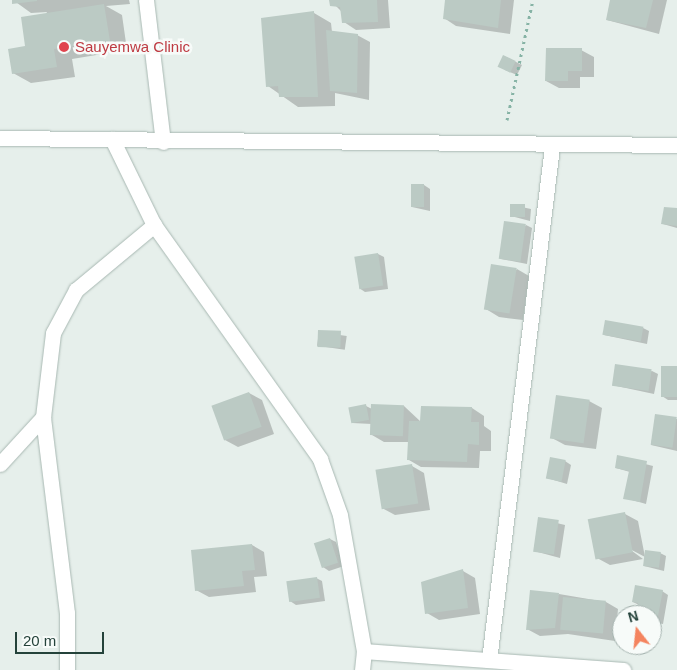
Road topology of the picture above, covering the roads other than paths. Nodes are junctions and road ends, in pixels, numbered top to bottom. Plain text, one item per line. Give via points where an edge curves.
1 (146, 0) edge
2 (0, 138) edge
3 (112, 138) junction
4 (163, 142) junction
5 (677, 145) edge
6 (552, 147) junction
7 (154, 225) junction
8 (43, 417) junction
9 (0, 464) edge
10 (364, 651) junction
11 (489, 660) junction
12 (67, 670) edge
13 (362, 670) edge
14 (623, 670) edge

1 - 4 street
2 - 3 street
3 - 4 street
3 - 7 street
4 - 6 street
5 - 6 street
6 - 11 street
7 - 8 street via 76,290 62,310 53,333
7 - 10 street via 320,460 340,515
8 - 9 street
8 - 12 street via 67,613
10 - 11 street
10 - 13 street
11 - 14 street

